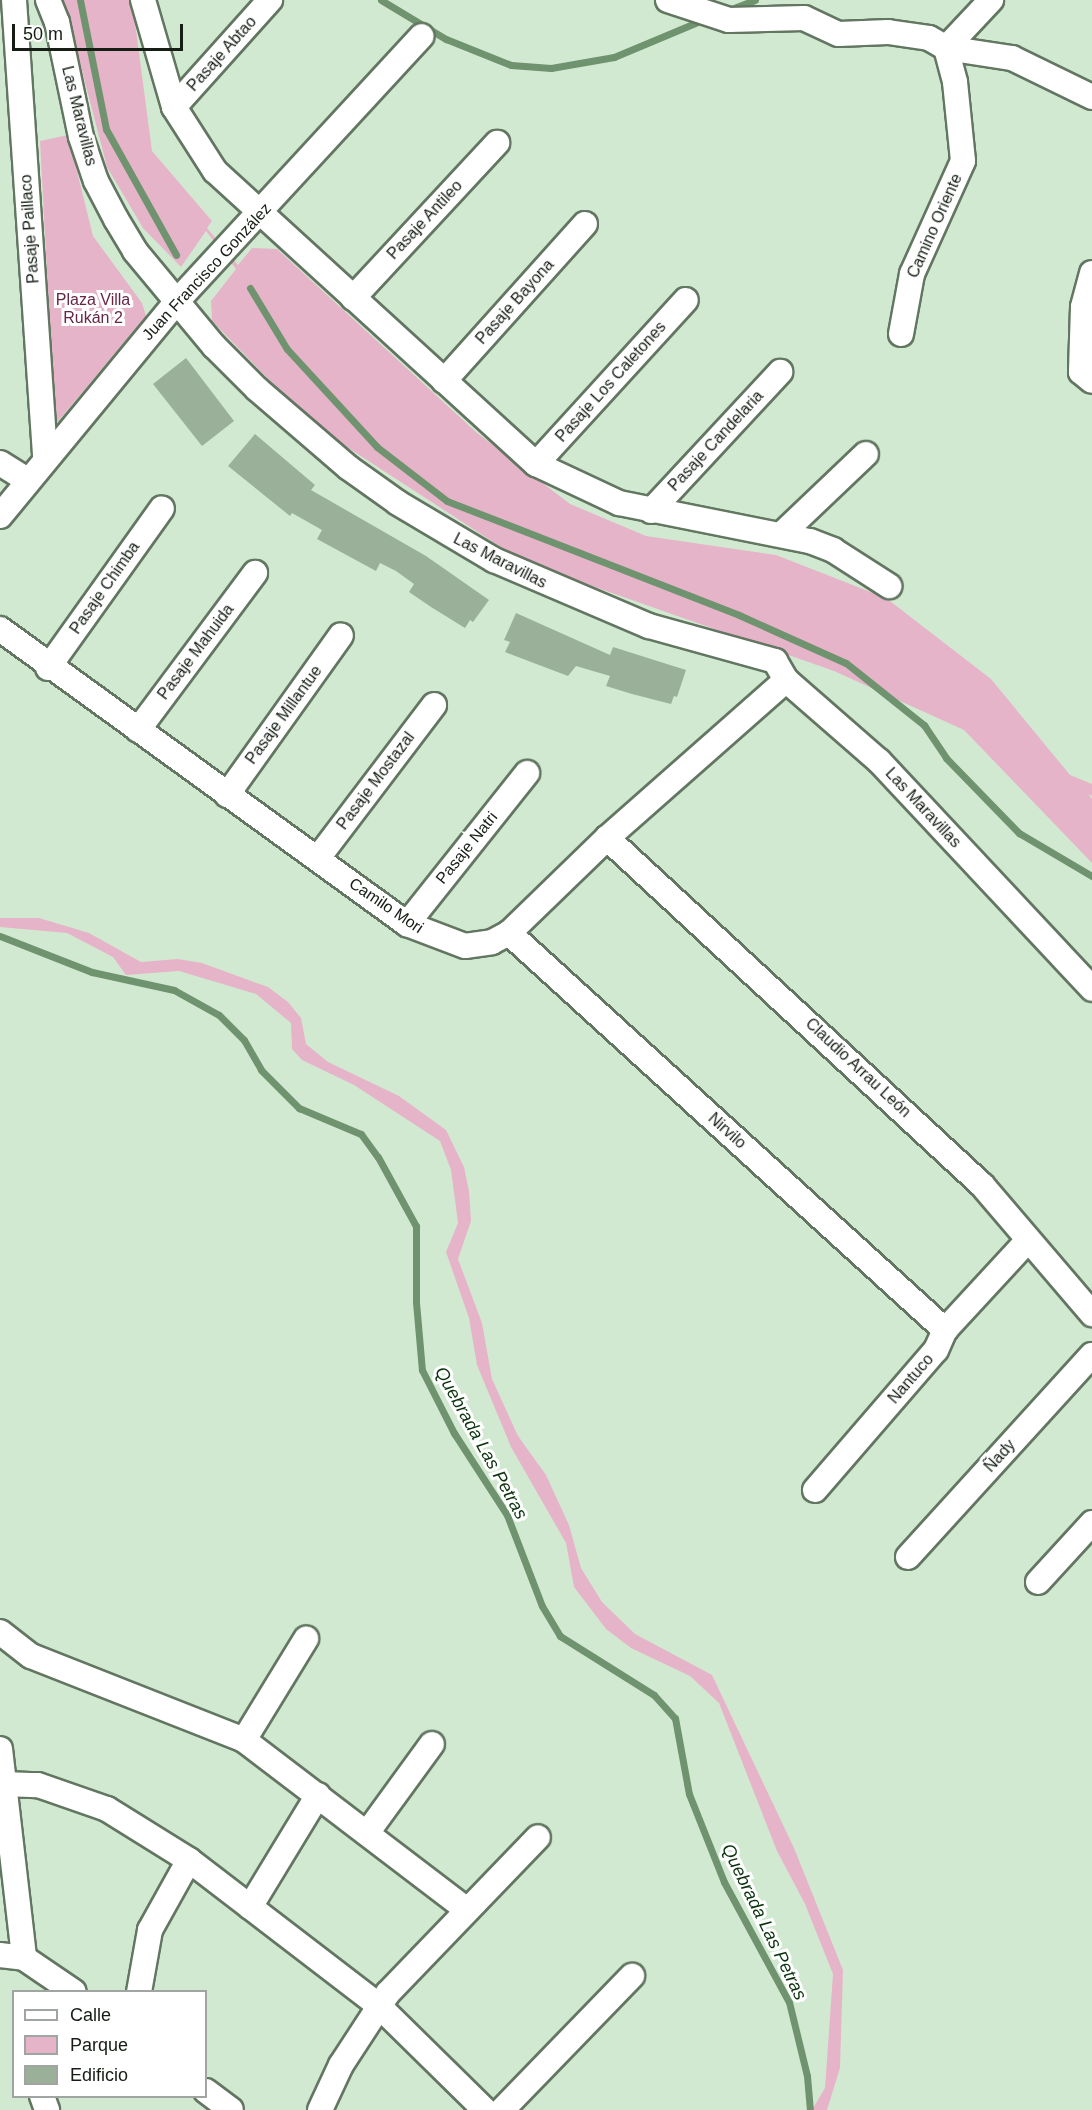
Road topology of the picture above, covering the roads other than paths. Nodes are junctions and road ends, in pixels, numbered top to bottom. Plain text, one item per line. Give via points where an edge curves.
1 (14, 0) edge
2 (48, 0) edge
3 (143, 0) edge
4 (270, 0) edge
5 (668, 0) edge
6 (991, 0) edge
7 (422, 36) dead end
8 (946, 48) junction
9 (1092, 97) edge
10 (174, 108) junction
11 (497, 142) dead end
12 (261, 214) junction
13 (585, 224) dead end
14 (1092, 273) edge
15 (353, 298) junction
16 (178, 300) junction
17 (686, 300) dead end
18 (901, 334) dead end
19 (780, 372) dead end
20 (444, 381) junction
21 (1092, 381) edge
22 (866, 453) dead end
23 (45, 458) junction
24 (0, 463) edge
25 (536, 464) junction
26 (27, 480) junction
27 (162, 508) dead end
28 (651, 511) junction
29 (0, 516) edge
30 (784, 532) junction
31 (255, 573) dead end
32 (889, 586) dead end
33 (0, 629) edge
34 (341, 635) dead end
35 (48, 668) junction
36 (786, 680) junction
37 (434, 705) dead end
38 (138, 730) junction
39 (527, 773) dead end
40 (227, 795) junction
41 (607, 838) junction
42 (318, 858) junction
43 (407, 924) junction
44 (509, 933) junction
45 (1092, 988) edge
46 (1028, 1240) junction
47 (1092, 1314) edge
48 (945, 1330) junction
49 (1092, 1355) edge
50 (814, 1490) dead end
51 (1092, 1523) edge
52 (908, 1557) dead end
53 (1038, 1582) dead end
54 (0, 1632) edge
55 (306, 1639) dead end
56 (244, 1740) junction
57 (432, 1744) dead end
58 (0, 1749) edge
59 (2, 1784) junction
60 (318, 1796) junction
61 (367, 1833) junction
62 (538, 1837) dead end
63 (189, 1860) junction
64 (250, 1907) junction
65 (467, 1910) junction
66 (0, 1955) edge
67 (24, 1958) junction
68 (632, 1976) dead end
69 (48, 1984) edge
70 (68, 1990) edge
71 (139, 1990) edge
72 (379, 2006) junction
73 (207, 2092) edge
74 (231, 2110) edge
75 (320, 2110) edge
76 (485, 2110) edge
77 (502, 2110) edge

1 - 23 street, Pasaje Paillaco
2 - 16 street, Las Maravillas via 57,22 81,137 96,181 135,251
3 - 10 street
4 - 10 street, Pasaje Abtao
5 - 8 street via 729,20 804,18 839,34 888,32 929,38
6 - 8 street
7 - 12 street, Juan Francisco González
8 - 9 street via 1012,58
8 - 18 street, Camino Oriente via 955,82 963,161 912,274
10 - 12 street via 215,171
11 - 15 street, Pasaje Antileo
12 - 15 street
12 - 16 street, Juan Francisco González
13 - 20 street, Pasaje Bayona
14 - 21 street via 1083,307 1081,372
15 - 20 street
16 - 23 street, Juan Francisco González
16 - 36 street, Las Maravillas via 214,346 302,430 349,468 445,532 494,560 596,607 775,661
17 - 25 street, Pasaje Los Caletones
19 - 28 street, Pasaje Candelaria
20 - 25 street
22 - 30 street
23 - 26 street, Juan Francisco González
24 - 26 street
25 - 28 street via 585,490
26 - 29 street, Juan Francisco González
27 - 35 street, Pasaje Chimba
28 - 30 street
30 - 32 street via 833,550
31 - 38 street, Pasaje Mahuida
33 - 35 street, Camilo Mori
34 - 40 street, Pasaje Millantue
35 - 38 street, Camilo Mori
36 - 41 street, Camilo Mori
36 - 45 street, Las Maravillas via 879,761
37 - 42 street, Pasaje Mostazal
38 - 40 street, Camilo Mori
39 - 43 street, Pasaje Natri
40 - 42 street, Camilo Mori
41 - 44 street, Camilo Mori
41 - 46 street, Claudio Arrau León via 982,1185
42 - 43 street, Camilo Mori
43 - 44 street, Camilo Mori via 465,946 492,942
44 - 48 street, Nirvilo
46 - 47 street, Claudio Arrau León
46 - 48 street, Nantuco
48 - 50 street, Nantuco via 936,1350
49 - 52 street, Ñady
51 - 53 street
54 - 56 street via 31,1656
55 - 56 street
56 - 60 street
57 - 61 street
58 - 59 street
59 - 63 street via 38,1785 107,1809
59 - 67 street
60 - 61 street
60 - 64 street
61 - 65 street
62 - 65 street
63 - 64 street
63 - 71 street via 150,1930
64 - 72 street
65 - 72 street
66 - 67 street
67 - 69 street
68 - 77 street
69 - 70 street
72 - 75 street via 341,2065
72 - 76 street
73 - 74 street

